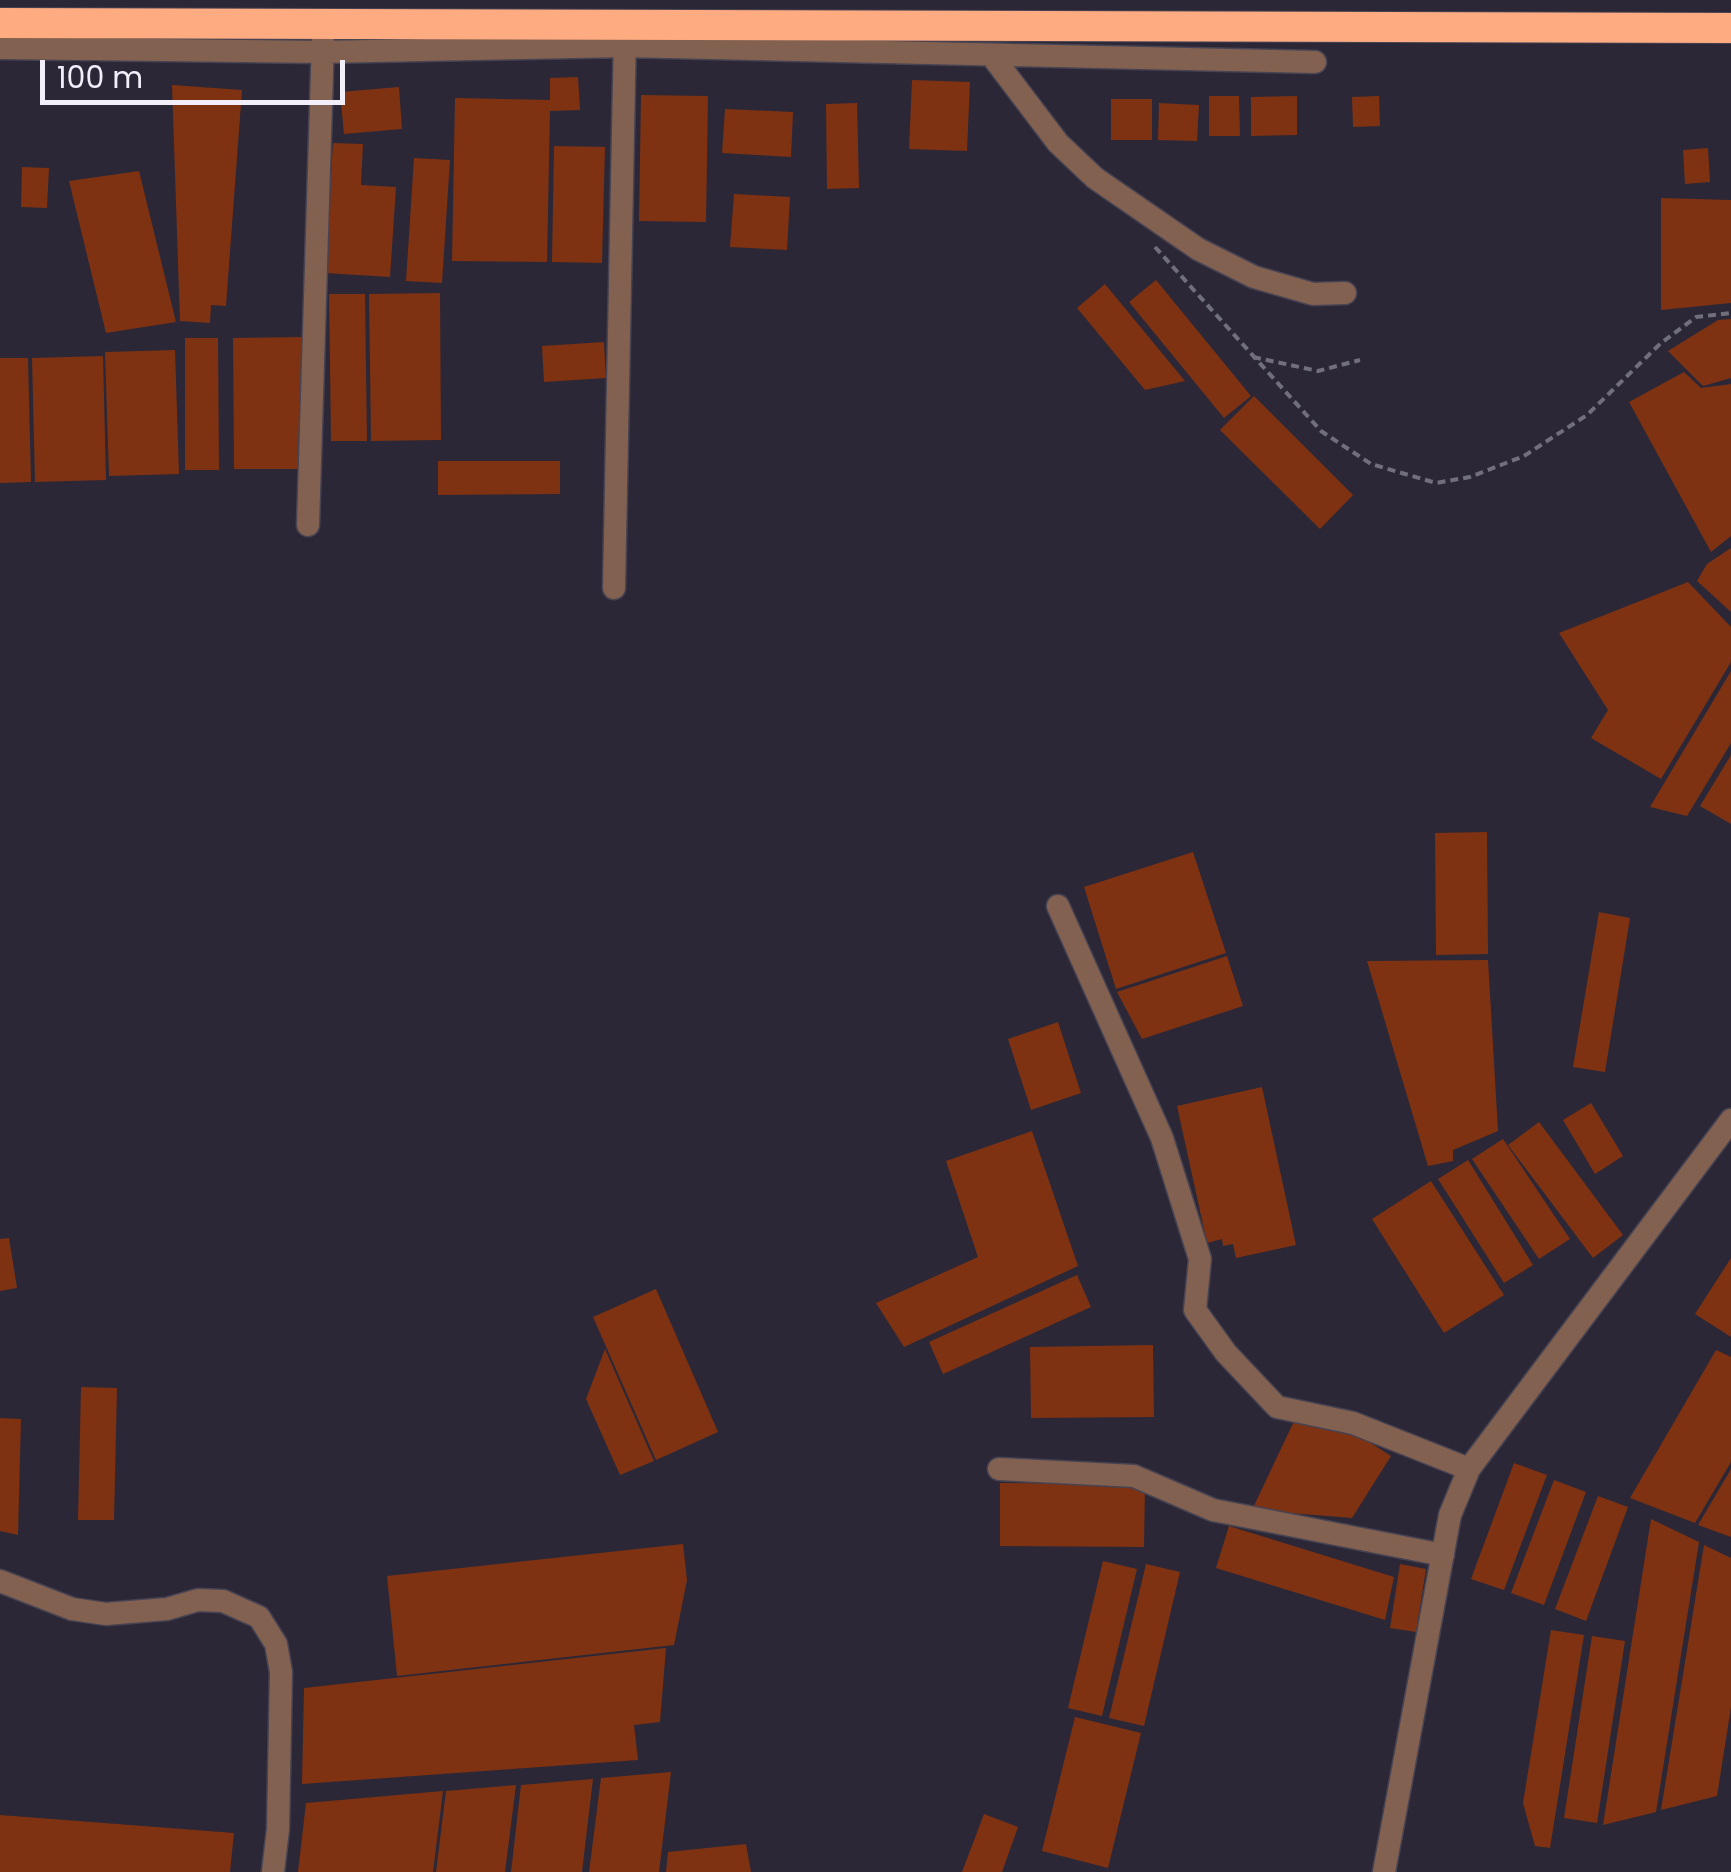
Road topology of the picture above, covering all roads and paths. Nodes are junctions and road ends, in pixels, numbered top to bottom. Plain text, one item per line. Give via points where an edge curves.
1 (0, 23) edge
2 (1731, 28) edge
3 (625, 37) junction
4 (323, 38) junction
5 (0, 48) edge
6 (992, 56) junction
7 (1315, 62) dead end
8 (1148, 240) dead end
9 (1345, 293) dead end
10 (1731, 313) edge
11 (1249, 356) junction
12 (1360, 360) dead end
13 (308, 525) dead end
14 (614, 588) dead end
15 (1058, 906) dead end
16 (1731, 1120) edge
17 (999, 1468) dead end
18 (1469, 1469) junction
19 (1442, 1555) junction
20 (0, 1582) edge
21 (273, 1872) edge
22 (1384, 1872) edge

1 - 4 highway
2 - 3 highway
3 - 4 highway
3 - 6 street
3 - 14 street
4 - 5 street
4 - 13 street
6 - 7 street
6 - 9 street via 1058,143 1095,178 1198,249 1254,278 1313,294
8 - 11 path
10 - 11 path via 1696,318 1587,415 1524,456 1470,478 1436,483 1371,464 1321,431
11 - 12 path via 1318,371
15 - 18 street via 1162,1138 1200,1259 1195,1310 1226,1353 1277,1408 1353,1423
16 - 18 street
17 - 19 street via 1134,1476 1213,1510
18 - 19 street
19 - 22 street
20 - 21 street via 72,1609 122,1612 223,1601 259,1617 276,1644 281,1672

